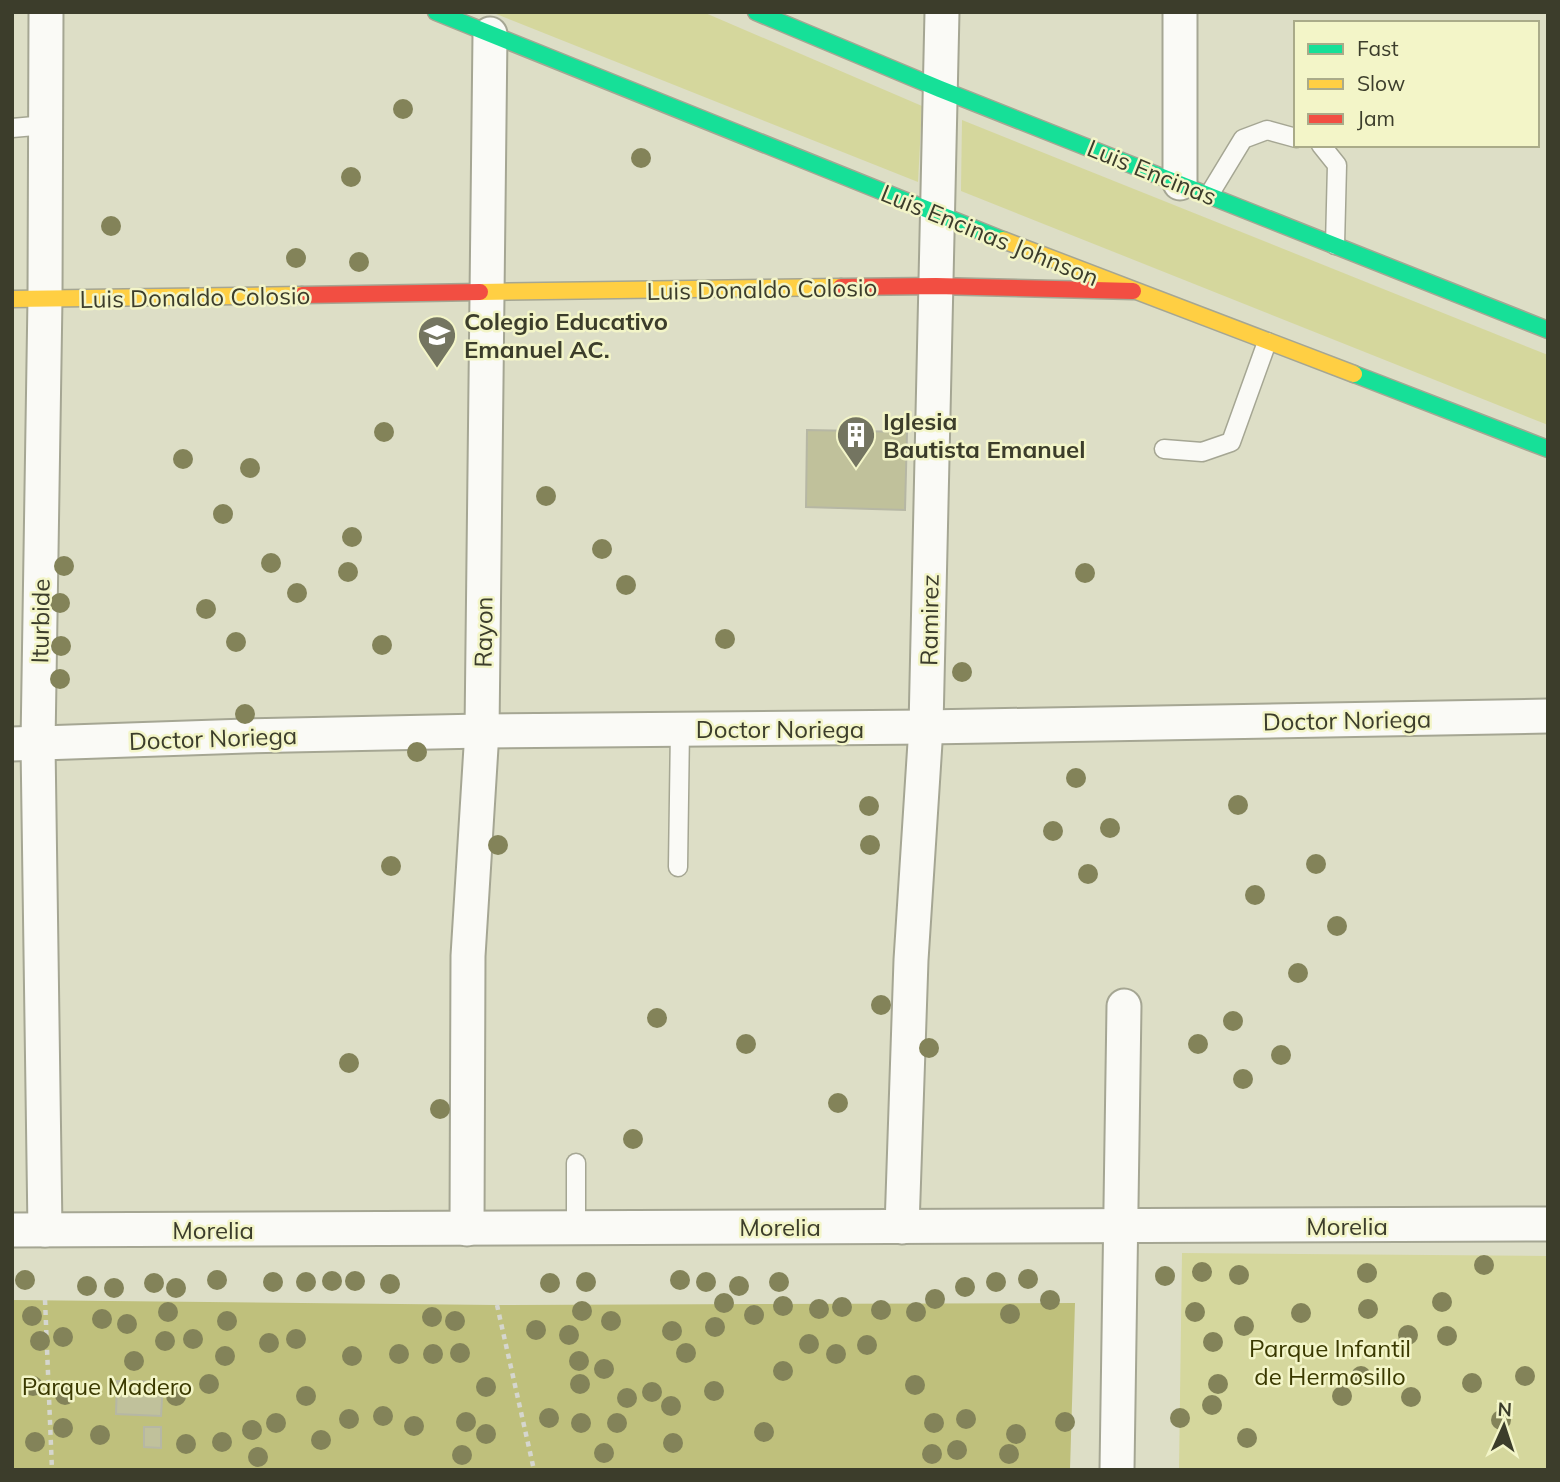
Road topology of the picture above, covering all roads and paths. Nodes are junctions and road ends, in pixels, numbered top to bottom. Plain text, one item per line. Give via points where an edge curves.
1 (46, 12) edge
2 (436, 12) edge
3 (756, 12) edge
4 (942, 12) edge
5 (1180, 12) edge
6 (490, 34) junction
7 (940, 89) junction
8 (46, 125) junction
9 (12, 128) edge
10 (1294, 137) edge
11 (1323, 147) edge
12 (1195, 189) junction
13 (937, 214) junction
14 (1335, 245) junction
15 (936, 286) junction
16 (1134, 291) junction
17 (488, 294) junction
18 (45, 298) junction
19 (12, 299) edge
20 (1548, 330) edge
21 (1267, 342) junction
22 (1164, 449) dead end
23 (1548, 449) edge
24 (1548, 716) edge
25 (926, 727) junction
26 (680, 729) junction
27 (482, 731) junction
28 (25, 744) edge
29 (678, 867) dead end
30 (1125, 1006) dead end
31 (576, 1163) dead end
32 (1548, 1224) edge
33 (902, 1227) junction
34 (1121, 1227) junction
35 (467, 1229) junction
36 (576, 1229) junction
37 (28, 1230) edge
38 (45, 1300) dead end
39 (497, 1305) dead end
40 (52, 1470) edge
41 (534, 1470) edge
42 (1117, 1470) edge

1 - 8 street, Iturbide
2 - 6 main road, Luis Encinas Johnson
3 - 7 main road, Luis Encinas
4 - 7 street, Ramirez
5 - 12 street
6 - 13 main road, Luis Encinas Johnson
6 - 17 street, Rayon
7 - 12 main road, Luis Encinas
7 - 13 street, Ramirez
8 - 9 lane
8 - 18 street, Iturbide
10 - 12 lane via 1267,130 1243,139
11 - 14 lane via 1337,165
12 - 14 main road, Luis Encinas
13 - 15 street, Ramirez
13 - 16 main road, Luis Encinas Johnson
14 - 20 main road, Luis Encinas
15 - 16 main road, Luis Donaldo Colosio
15 - 17 main road, Luis Donaldo Colosio
15 - 25 street, Ramirez
16 - 21 main road, Luis Encinas Johnson
17 - 18 main road, Luis Donaldo Colosio
17 - 27 street, Rayon
18 - 19 main road, Luis Donaldo Colosio
18 - 28 street, Iturbide
21 - 22 lane via 1231,442 1202,452
21 - 23 main road, Luis Encinas Johnson
24 - 25 street, Doctor Noriega
25 - 26 street, Doctor Noriega
25 - 33 street, Ramirez via 911,960
26 - 27 street, Doctor Noriega
26 - 29 lane
27 - 28 street, Doctor Noriega
27 - 35 street, Rayon via 468,956
28 - 37 street, Iturbide
30 - 34 street
31 - 36 lane
32 - 34 street, Morelia
33 - 34 street, Morelia
33 - 36 street, Morelia
34 - 42 street
35 - 36 street, Morelia
35 - 37 street, Morelia
38 - 40 path
39 - 41 path

